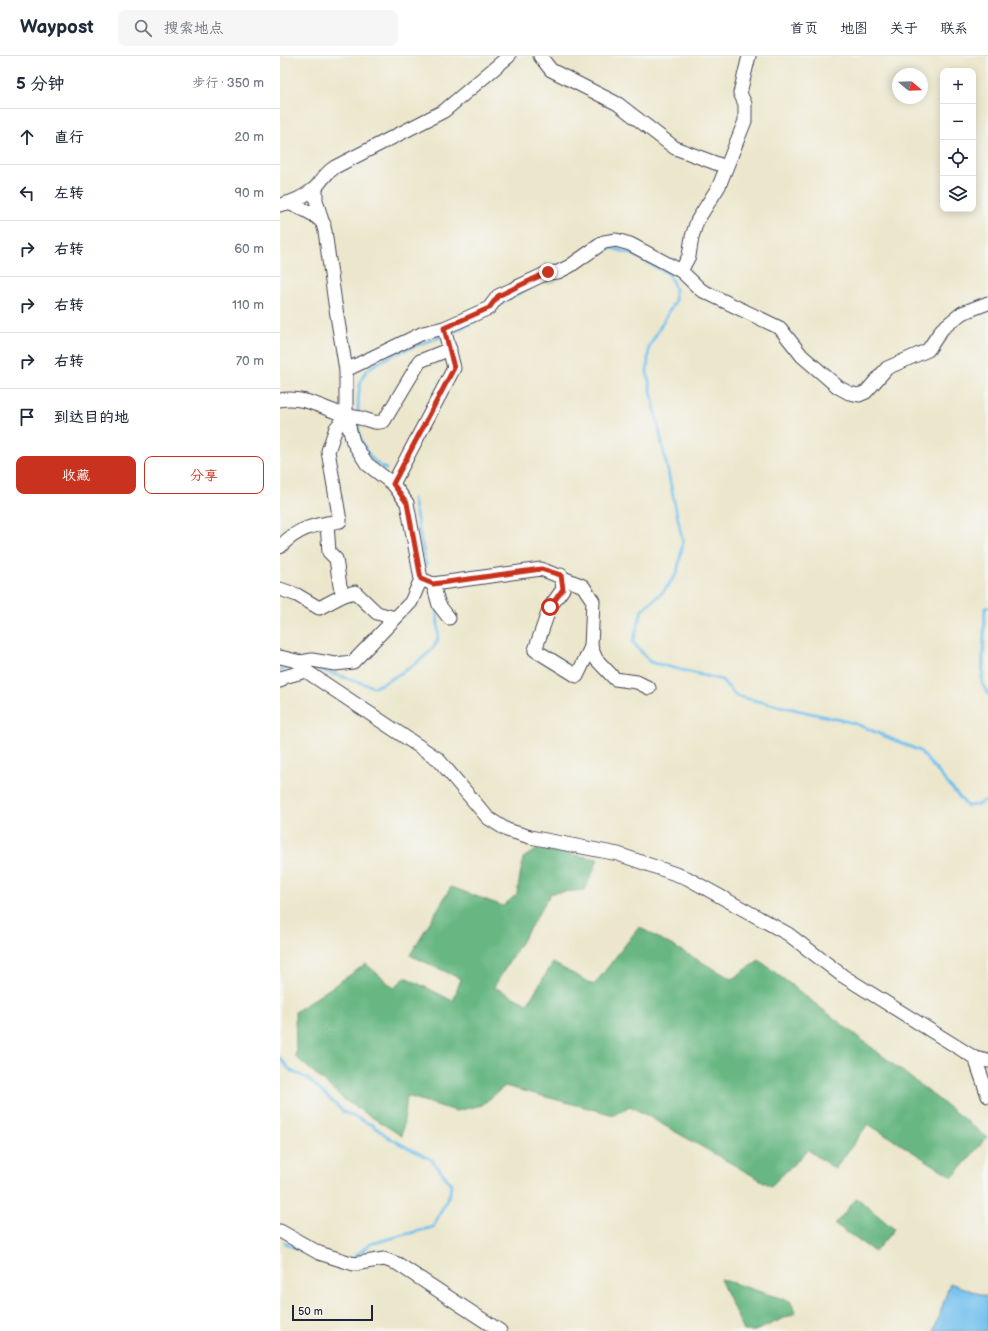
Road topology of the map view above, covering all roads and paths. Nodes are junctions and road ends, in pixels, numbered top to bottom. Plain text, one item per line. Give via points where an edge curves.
1 (509, 56) edge
2 (540, 56) edge
3 (749, 56) edge
4 (726, 167) junction
5 (316, 187) junction
6 (283, 204) edge
7 (324, 224) junction
8 (681, 271) junction
9 (988, 303) edge
10 (447, 337) junction
11 (346, 370) junction
12 (280, 400) edge
13 (354, 417) junction
14 (393, 484) junction
15 (327, 523) junction
16 (280, 547) edge
17 (561, 575) junction
18 (427, 581) junction
19 (280, 589) edge
20 (344, 595) junction
21 (395, 618) junction
22 (449, 618) dead end
23 (591, 646) junction
24 (280, 657) edge
25 (304, 667) junction
26 (280, 681) edge
27 (649, 688) dead end
28 (982, 1059) edge
29 (988, 1096) edge
30 (280, 1231) edge
31 (500, 1331) edge

1 - 5 street via 444,111 335,167 325,174
2 - 4 street via 551,70 618,104 675,148
3 - 4 street via 740,93 744,104 745,121
4 - 8 street via 697,221 689,256
5 - 6 street via 299,200
5 - 7 street via 316,200
6 - 7 street via 300,207
7 - 11 street
8 - 9 street via 701,290 780,328 802,356 838,387 859,395 866,392 887,368 928,350 942,329 962,314
8 - 10 street via 630,244 616,240 604,242 570,266 558,272 548,272 498,296 489,308
10 - 11 street via 423,333
10 - 13 street via 420,361 384,421 376,423
10 - 14 street via 454,368
11 - 13 street
12 - 13 street via 290,398 306,401
13 - 14 street via 353,442 367,464
13 - 15 street via 336,428 328,451 340,521
14 - 18 street via 407,503
15 - 16 street via 311,525 288,538
15 - 20 street via 329,552 336,559
17 - 18 street via 541,569
17 - 23 street via 583,586 592,601
17 - 23 street via 563,589 550,607 534,650 577,676
18 - 21 street
18 - 22 street
19 - 20 street via 320,608
20 - 21 street via 355,592 377,613
21 - 25 street via 353,662 335,664 312,660
23 - 27 street via 596,659 615,679 638,682
24 - 25 street
25 - 26 street
25 - 28 street via 438,759 488,818 507,830 618,854 687,878 788,934 843,976
28 - 29 street
30 - 31 street via 319,1253 349,1263 384,1259 398,1264

